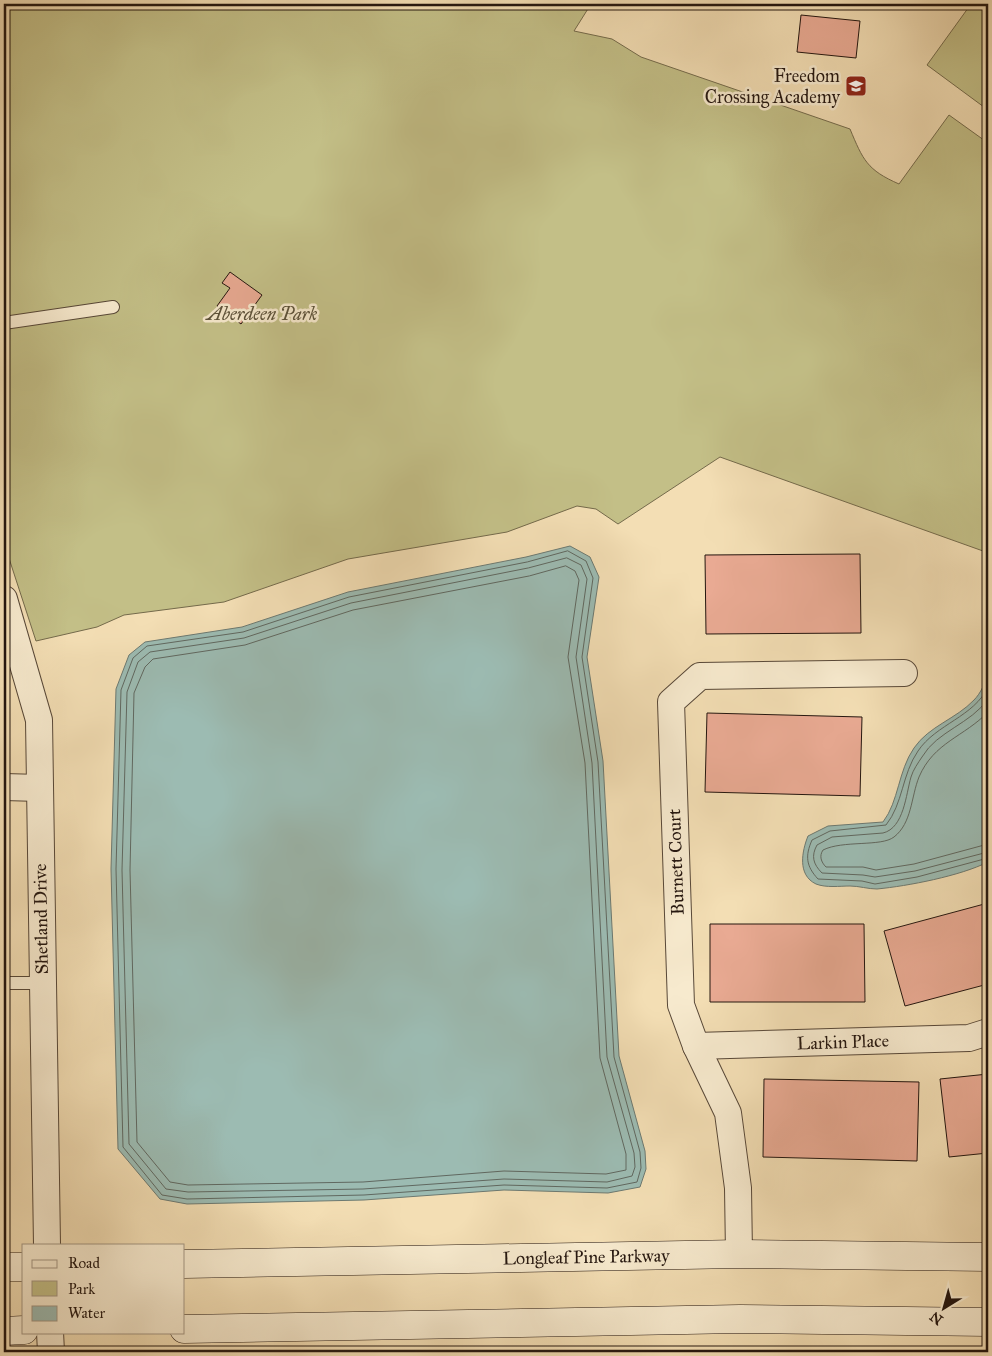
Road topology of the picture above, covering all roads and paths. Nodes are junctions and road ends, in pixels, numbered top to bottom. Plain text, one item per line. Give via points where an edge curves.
1 (113, 307) dead end
2 (4, 323) edge
3 (4, 599) edge
4 (904, 673) dead end
5 (4, 787) edge
6 (40, 788) junction
7 (4, 983) edge
8 (42, 983) junction
9 (988, 1032) edge
10 (696, 1046) junction
11 (46, 1244) edge
12 (739, 1254) junction
13 (988, 1257) edge
14 (185, 1264) edge
15 (4, 1267) edge
16 (22, 1267) edge
17 (988, 1322) edge
18 (185, 1329) edge
19 (4, 1330) edge
20 (22, 1330) edge
21 (50, 1334) edge
22 (52, 1352) edge

1 - 2 lane
3 - 6 street, Shetland Drive via 39,720
4 - 10 street, Burnett Court via 700,676 671,702 681,1005
5 - 6 street
6 - 8 street, Shetland Drive
7 - 8 lane
8 - 11 street, Shetland Drive
9 - 10 street, Larkin Place via 969,1038
10 - 12 street, Burnett Court via 728,1113 738,1188
12 - 13 main road, Longleaf Pine Parkway
12 - 14 main road, Longleaf Pine Parkway
15 - 16 main road
17 - 18 main road via 740,1319
19 - 20 main road
21 - 22 street

